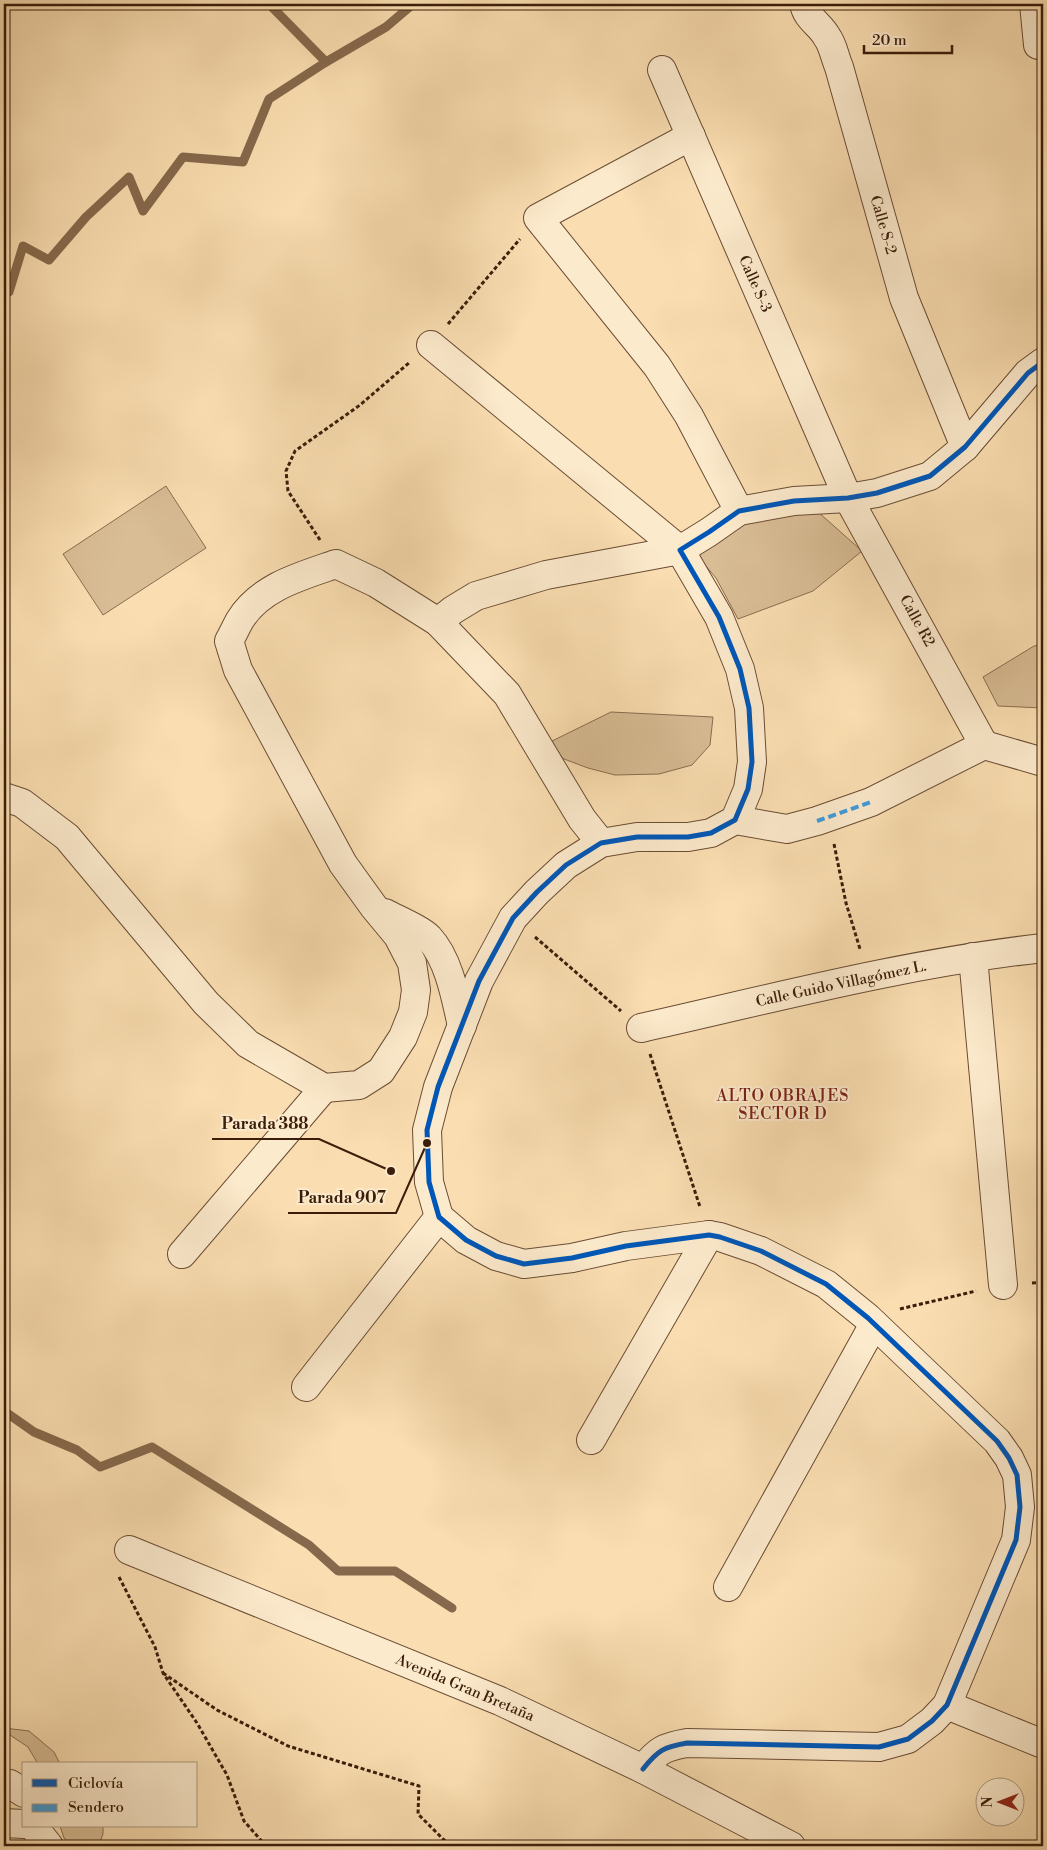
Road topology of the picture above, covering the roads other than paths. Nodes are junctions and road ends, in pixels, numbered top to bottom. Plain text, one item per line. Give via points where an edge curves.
1 (804, 4) edge
2 (1034, 4) edge
3 (1038, 46) dead end
4 (662, 70) dead end
5 (691, 136) junction
6 (431, 345) road end
7 (1043, 362) edge
8 (964, 447) junction
9 (848, 498) junction
10 (739, 512) junction
11 (680, 550) junction
12 (438, 622) junction
13 (984, 745) junction
14 (1043, 762) edge
15 (4, 797) edge
16 (735, 820) junction
17 (601, 843) junction
18 (374, 907) junction
19 (1043, 948) edge
20 (973, 956) junction
21 (462, 1026) junction
22 (641, 1028) road end
23 (324, 1088) junction
24 (438, 1216) junction
25 (709, 1235) junction
26 (182, 1254) dead end
27 (1003, 1285) road end
28 (871, 1321) junction
29 (306, 1387) dead end
30 (591, 1440) dead end
31 (129, 1550) road end
32 (728, 1587) dead end
33 (947, 1705) junction
34 (1043, 1744) edge
35 (644, 1768) junction
36 (4, 1784) edge
37 (22, 1792) edge
38 (4, 1823) edge
39 (22, 1824) edge
40 (35, 1828) edge
41 (49, 1846) edge
42 (791, 1846) edge

1 - 8 street, Calle S-2 via 813,22 827,36 839,67 904,298
2 - 3 street
4 - 5 street, Calle S-3
5 - 9 street, Calle S-3
5 - 10 street via 538,218 657,366 689,416
6 - 11 street
7 - 8 street via 1028,373
8 - 9 street via 930,476 877,493
9 - 10 street via 794,501
9 - 13 street, Calle R2
10 - 11 street
11 - 12 street via 546,575 476,596
11 - 16 street via 719,617 740,669 749,708 752,762 748,789
12 - 17 street via 507,694 582,819
12 - 18 street via 376,583 336,564 294,579 259,598 240,619 229,641 238,670 343,864
13 - 14 street
13 - 16 street via 871,802 816,821 787,829
15 - 23 street via 22,803 67,837 206,1003 248,1044
16 - 17 street via 711,833 688,838 637,837
17 - 21 street via 566,865 513,918 479,981
18 - 21 street via 429,938 442,958 454,990
18 - 23 street via 398,936 412,963 416,990 412,1012 403,1036 381,1071 358,1085
19 - 20 street, Calle Guido Villagómez L.
20 - 22 street, Calle Guido Villagómez L. via 867,976
20 - 27 street
21 - 24 street via 438,1087 427,1130 429,1182
23 - 26 street
24 - 25 street via 466,1240 496,1256 524,1264
24 - 29 street
25 - 28 street via 761,1251 795,1267 826,1284
25 - 30 street
28 - 32 street
28 - 33 street via 997,1441 1017,1475 1020,1507 1016,1540
31 - 35 street, Avenida Gran Bretaña via 500,1701
33 - 34 street
33 - 35 street via 908,1739 879,1747 687,1743 668,1746 655,1754
35 - 42 street, Avenida Gran Bretaña
36 - 37 street
38 - 39 street
40 - 41 street

